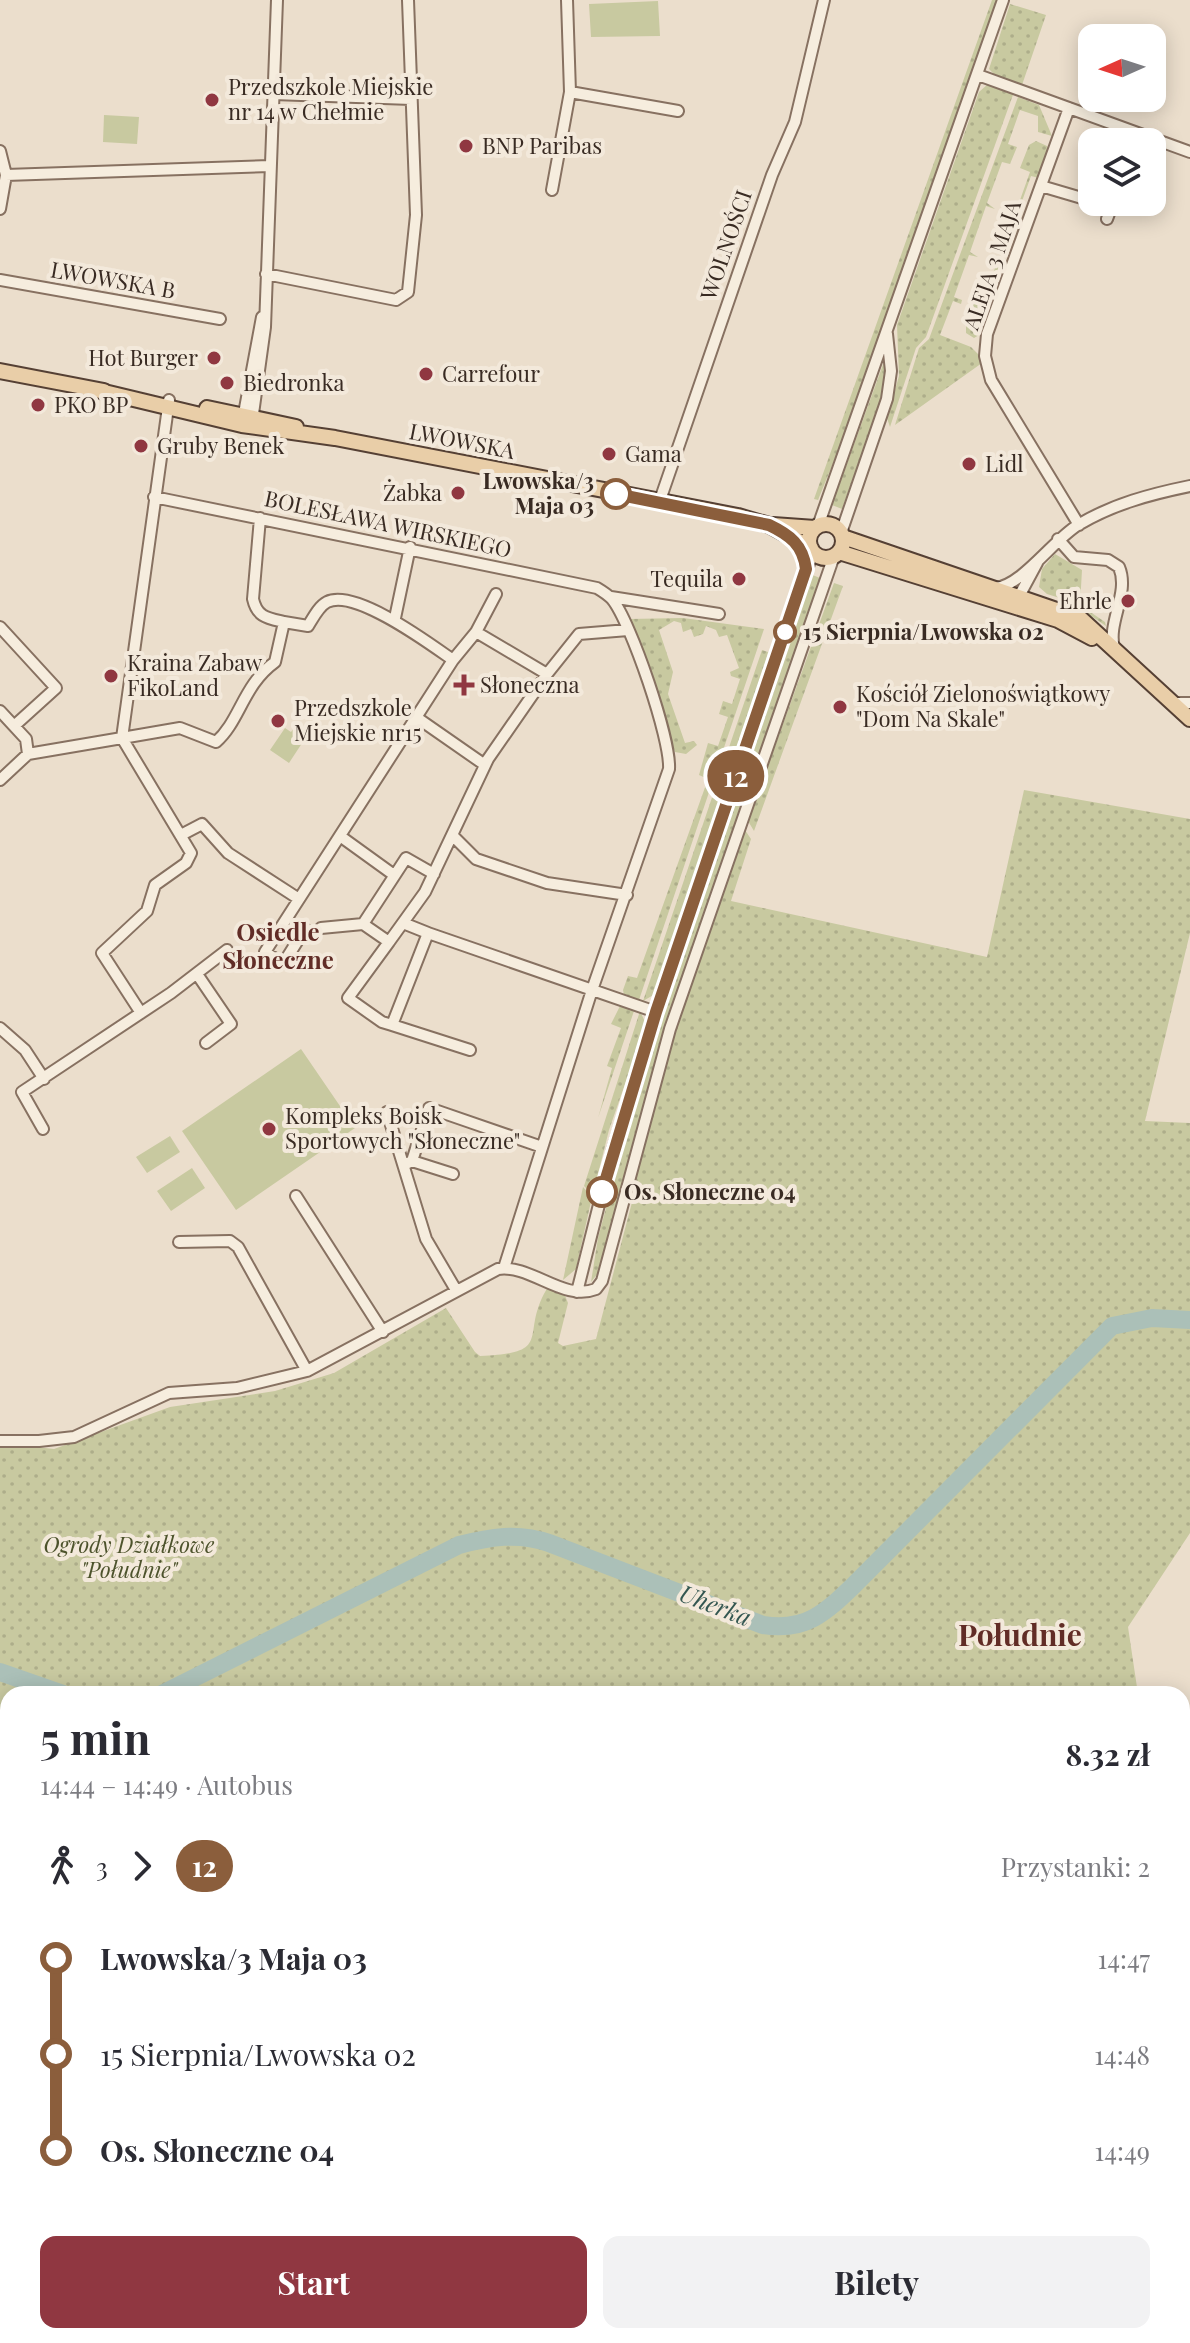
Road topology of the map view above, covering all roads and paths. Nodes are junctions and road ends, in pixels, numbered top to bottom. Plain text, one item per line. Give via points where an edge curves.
1 (277, 0) edge
2 (408, 0) edge
3 (567, 0) edge
4 (824, 0) edge
5 (1003, 0) edge
6 (978, 75) junction
7 (570, 92) junction
8 (274, 94) junction
9 (411, 99) junction
10 (1069, 108) junction
11 (678, 111) dead end
12 (0, 151) edge
13 (1190, 152) edge
14 (270, 166) junction
15 (6, 175) junction
16 (1041, 186) junction
17 (552, 190) dead end
18 (1078, 197) edge
19 (0, 209) edge
20 (1108, 216) edge
21 (1107, 219) dead end
22 (266, 274) junction
23 (0, 280) edge
24 (220, 319) dead end
25 (887, 332) junction
26 (0, 371) edge
27 (168, 404) junction
28 (247, 420) junction
29 (1190, 486) edge
30 (154, 497) junction
31 (659, 503) junction
32 (825, 506) junction
33 (847, 513) junction
34 (260, 518) junction
35 (1079, 525) junction
36 (817, 527) junction
37 (790, 529) junction
38 (842, 535) junction
39 (1058, 539) junction
40 (410, 547) junction
41 (812, 550) junction
42 (858, 550) junction
43 (837, 554) junction
44 (1040, 557) junction
45 (806, 569) junction
46 (1034, 570) junction
47 (827, 577) junction
48 (1019, 577) junction
49 (989, 588) junction
50 (496, 594) dead end
51 (611, 597) junction
52 (1012, 601) junction
53 (1051, 605) junction
54 (719, 614) dead end
55 (395, 618) junction
56 (284, 622) junction
57 (0, 627) edge
58 (628, 630) junction
59 (1081, 630) junction
60 (476, 632) junction
61 (1109, 639) junction
62 (453, 660) junction
63 (1141, 673) junction
64 (547, 674) junction
65 (1171, 703) junction
66 (1190, 703) edge
67 (0, 711) edge
68 (416, 717) junction
69 (1190, 719) edge
70 (14, 726) junction
71 (122, 738) junction
72 (28, 754) junction
73 (485, 765) junction
74 (2, 775) edge
75 (181, 835) junction
76 (340, 836) junction
77 (453, 836) junction
78 (434, 874) junction
79 (394, 875) junction
80 (627, 895) junction
81 (299, 899) junction
82 (403, 923) junction
83 (363, 924) junction
84 (321, 928) dead end
85 (305, 929) dead end
86 (428, 933) junction
87 (389, 942) junction
88 (227, 950) dead end
89 (197, 974) junction
90 (592, 990) junction
91 (656, 1012) junction
92 (141, 1013) junction
93 (392, 1025) junction
94 (0, 1028) edge
95 (206, 1043) dead end
96 (470, 1050) dead end
97 (44, 1079) junction
98 (387, 1112) dead end
99 (43, 1129) dead end
100 (542, 1147) junction
101 (408, 1163) junction
102 (453, 1174) dead end
103 (296, 1196) dead end
104 (524, 1200) junction
105 (536, 1204) dead end
106 (179, 1242) dead end
107 (504, 1268) junction
108 (456, 1290) junction
109 (577, 1292) junction
110 (383, 1332) junction
111 (307, 1371) junction
112 (0, 1441) edge

1 - 8 street
2 - 9 street
3 - 7 street
4 - 31 street, WOLNOŚCI via 795,122
5 - 6 street
6 - 10 street
6 - 25 street
7 - 11 street
7 - 17 street
8 - 9 street
8 - 14 street
9 - 22 street via 416,215 408,292 396,300
10 - 13 street
10 - 16 street, ALEJA 3 MAJA
12 - 15 street
14 - 15 street
14 - 22 street
15 - 19 street
16 - 18 street, ALEJA 3 MAJA
16 - 35 street, ALEJA 3 MAJA via 987,334 985,356 996,388
20 - 21 street, ALEJA 3 MAJA
22 - 28 street via 265,333
23 - 24 street, LWOWSKA B
25 - 32 street
25 - 33 street via 887,399
26 - 27 main road, LWOWSKA
27 - 28 main road, LWOWSKA
27 - 30 street
28 - 31 main road, LWOWSKA
29 - 35 street via 1133,499
30 - 34 street, BOLESŁAWA WIRSKIEGO
30 - 71 street
31 - 37 main road, LWOWSKA
32 - 36 street
32 - 37 street
33 - 38 street
33 - 42 street
34 - 40 street, BOLESŁAWA WIRSKIEGO
34 - 56 street via 255,610
35 - 39 street
36 - 37 main road, LWOWSKA
36 - 38 main road via 831,525
36 - 41 main road via 810,538
37 - 41 main road, LWOWSKA
37 - 45 street
38 - 42 main road
38 - 43 main road
39 - 44 street
39 - 61 street via 1074,557 1108,560 1119,567 1122,583
40 - 51 street, BOLESŁAWA WIRSKIEGO via 597,588
40 - 55 street
41 - 43 main road via 825,558
41 - 45 street
42 - 43 main road
42 - 47 street
42 - 49 main road
42 - 52 main road
43 - 47 street
44 - 46 street
44 - 48 street
45 - 91 street
46 - 52 street
46 - 53 street via 1036,595
47 - 109 street via 670,1029 602,1281 596,1289
48 - 49 street
48 - 52 street
49 - 52 main road
50 - 60 street
51 - 54 street, BOLESŁAWA WIRSKIEGO
51 - 58 street
52 - 53 main road
52 - 59 main road
53 - 61 main road
55 - 56 street via 336,599 324,603 308,626
55 - 62 street
56 - 71 street via 275,662 262,672 216,742 180,728
57 - 70 street via 56,688
58 - 64 street via 579,634
58 - 80 street via 670,761
59 - 61 street
59 - 63 main road
60 - 62 street
60 - 64 street
61 - 63 main road
62 - 68 street
63 - 65 main road
64 - 73 street
65 - 66 street
65 - 69 main road
67 - 70 street
68 - 73 street
68 - 76 street
70 - 72 street via 26,739
71 - 72 street
71 - 75 street
72 - 74 street
73 - 77 street
75 - 81 street via 202,824 228,853
75 - 92 street via 190,859 155,885 147,911 102,953
76 - 79 street
76 - 81 street
77 - 78 street
77 - 80 street via 476,859 547,883
78 - 79 street via 406,858
78 - 82 street
79 - 83 street
80 - 90 street
81 - 85 street via 265,952 283,964
82 - 86 street
82 - 87 street
83 - 84 street
83 - 87 street
86 - 90 street
86 - 93 street
87 - 93 street via 348,998
88 - 89 street
89 - 92 street
89 - 95 street via 231,1024
90 - 91 street
90 - 100 street via 576,1060
91 - 109 street via 613,1149
92 - 97 street
93 - 96 street
94 - 97 street via 25,1050
97 - 99 street via 22,1092
98 - 101 street
100 - 101 street via 429,1108
100 - 104 street
101 - 102 street
101 - 108 street via 426,1239
103 - 110 street
104 - 105 street
104 - 107 street
106 - 111 street via 230,1241 238,1247
107 - 108 street
107 - 109 street
108 - 110 street
110 - 111 street
111 - 112 street via 237,1388 169,1393 74,1437

